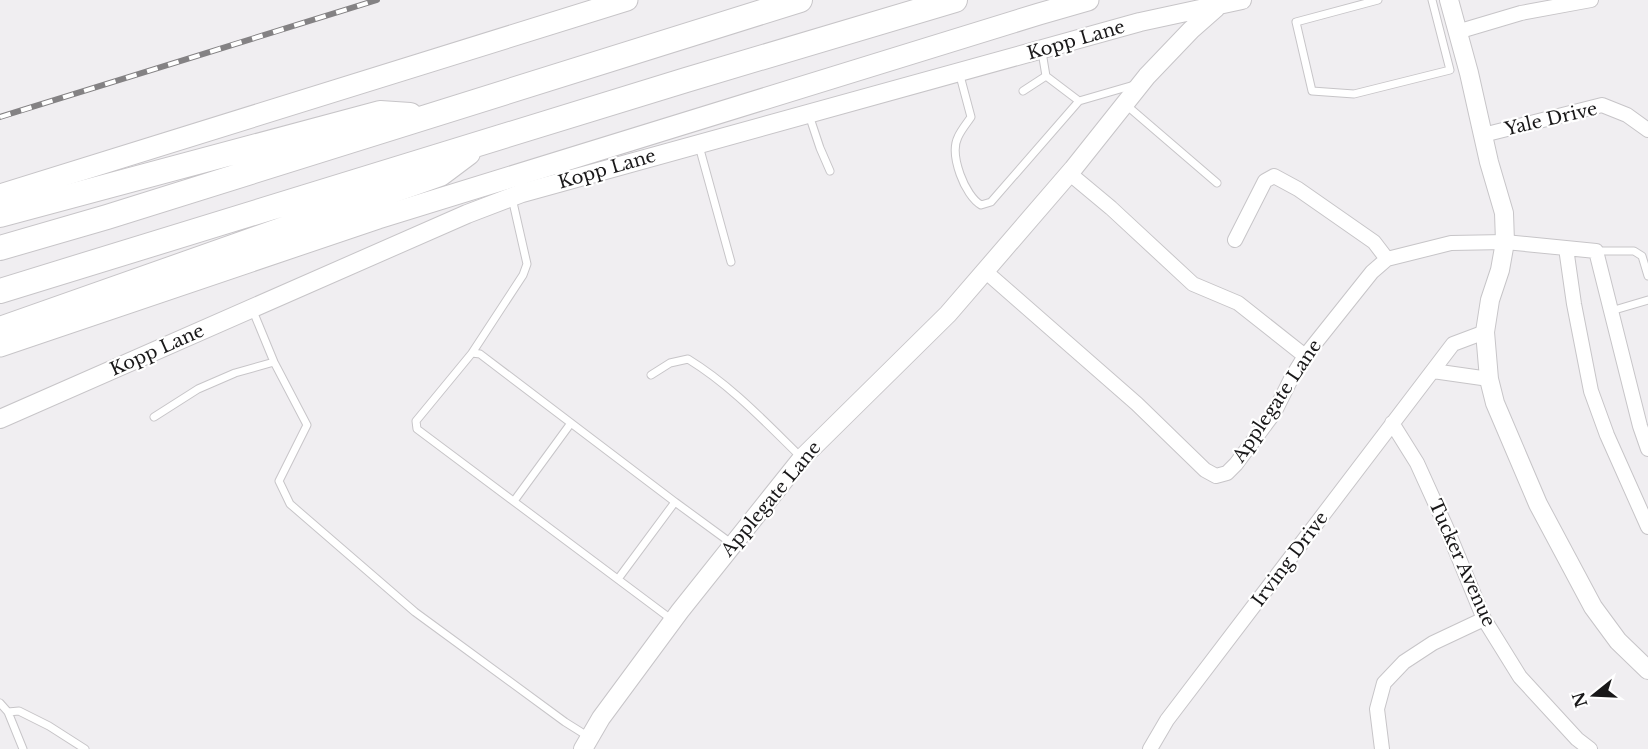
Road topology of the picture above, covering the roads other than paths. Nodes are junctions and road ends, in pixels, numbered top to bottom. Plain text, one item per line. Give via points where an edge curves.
1 (627, 0) edge
2 (800, 0) edge
3 (955, 0) edge
4 (1088, 0) edge
5 (1242, 0) edge
6 (1378, 0) edge
7 (1432, 0) edge
8 (1449, 0) edge
9 (1591, 0) edge
10 (1364, 2) edge
11 (1217, 7) junction
12 (1457, 32) junction
13 (1041, 50) junction
14 (959, 72) junction
15 (1046, 76) junction
16 (1142, 83) junction
17 (1023, 91) dead end
18 (1079, 101) junction
19 (1125, 104) junction
20 (808, 114) junction
21 (427, 116) junction
22 (1648, 130) edge
23 (1483, 135) junction
24 (484, 142) junction
25 (698, 144) junction
26 (831, 171) dead end
27 (1069, 173) junction
28 (1217, 183) dead end
29 (0, 195) edge
30 (512, 197) junction
31 (0, 215) edge
32 (1235, 240) dead end
33 (1505, 242) junction
34 (0, 248) edge
35 (1566, 248) junction
36 (1596, 251) junction
37 (1388, 260) junction
38 (732, 262) dead end
39 (985, 271) junction
40 (1648, 276) edge
41 (0, 291) edge
42 (1648, 300) edge
43 (252, 308) junction
44 (1611, 311) junction
45 (0, 329) edge
46 (1485, 332) junction
47 (0, 346) edge
48 (472, 353) junction
49 (1305, 356) junction
50 (274, 362) junction
51 (1433, 371) junction
52 (651, 375) dead end
53 (1489, 379) junction
54 (154, 417) dead end
55 (0, 419) edge
56 (571, 423) junction
57 (1392, 423) junction
58 (1648, 449) edge
59 (802, 458) junction
60 (514, 501) junction
61 (675, 502) junction
62 (1644, 505) edge
63 (1648, 527) edge
64 (733, 545) junction
65 (618, 579) junction
66 (1484, 619) junction
67 (673, 620) junction
68 (1648, 670) edge
69 (0, 703) edge
70 (8, 712) junction
71 (587, 743) edge
72 (23, 749) edge
73 (85, 749) edge
74 (1150, 749) edge
75 (1382, 749) edge
76 (1590, 749) edge

1 - 29 main road
2 - 21 highway
3 - 24 highway
4 - 47 main road via 378,218
5 - 11 street, Kopp Lane
6 - 10 lane
7 - 10 lane via 1450,70 1354,94 1312,91 1296,22
8 - 12 street
9 - 12 street via 1521,13
11 - 13 street, Kopp Lane via 1140,22
11 - 16 street, Applegate Lane
12 - 23 street
13 - 14 street, Kopp Lane
13 - 15 lane
14 - 18 lane via 971,117 957,138 955,152 958,168 981,205 991,202
14 - 20 street, Kopp Lane
15 - 17 lane
15 - 18 lane
16 - 18 lane
16 - 19 street, Applegate Lane
19 - 27 street, Applegate Lane
19 - 28 lane
20 - 25 street, Kopp Lane
20 - 26 lane
21 - 31 highway via 380,113
21 - 34 highway
22 - 23 street, Yale Drive via 1627,115 1602,105
23 - 33 street via 1504,213
24 - 41 highway
24 - 45 highway via 440,174
25 - 30 street, Kopp Lane
25 - 38 lane
27 - 39 street, Applegate Lane
27 - 49 street via 1193,284 1238,303
30 - 43 street, Kopp Lane
30 - 48 lane via 527,264
32 - 37 street via 1265,182 1274,176 1374,242
33 - 35 street, Applegate Lane
33 - 37 street, Applegate Lane via 1451,243
33 - 46 street
35 - 36 street, Applegate Lane
35 - 62 street via 1591,391 1606,435
36 - 40 lane via 1634,251 1642,256
36 - 44 street
37 - 49 street, Applegate Lane via 1372,272
39 - 49 street, Applegate Lane via 1215,476 1227,473 1236,464 1274,413
39 - 59 street, Applegate Lane via 948,314
42 - 44 lane
43 - 50 lane
43 - 55 street, Kopp Lane
44 - 58 street
46 - 51 street, Irving Drive via 1453,344
46 - 53 street
48 - 56 lane via 480,354
48 - 60 lane via 416,421 417,429
50 - 54 lane via 198,389
50 - 71 lane via 307,424 279,481 290,504 415,612 565,722
51 - 53 street
51 - 57 street, Irving Drive
52 - 59 lane via 669,363 688,359 754,410
53 - 68 street via 1495,403 1538,504 1593,607 1618,641
56 - 60 lane
56 - 61 lane
57 - 66 street, Tucker Avenue via 1417,462
57 - 74 street, Irving Drive via 1167,720
59 - 64 street, Applegate Lane
60 - 65 lane
61 - 64 lane
61 - 65 lane
62 - 63 street
64 - 67 street, Applegate Lane
65 - 67 lane
66 - 75 street via 1433,643 1404,662 1384,683 1377,709
66 - 76 street, Tucker Avenue via 1520,677
67 - 71 street, Applegate Lane
69 - 70 lane
70 - 72 lane
70 - 73 lane via 19,711

